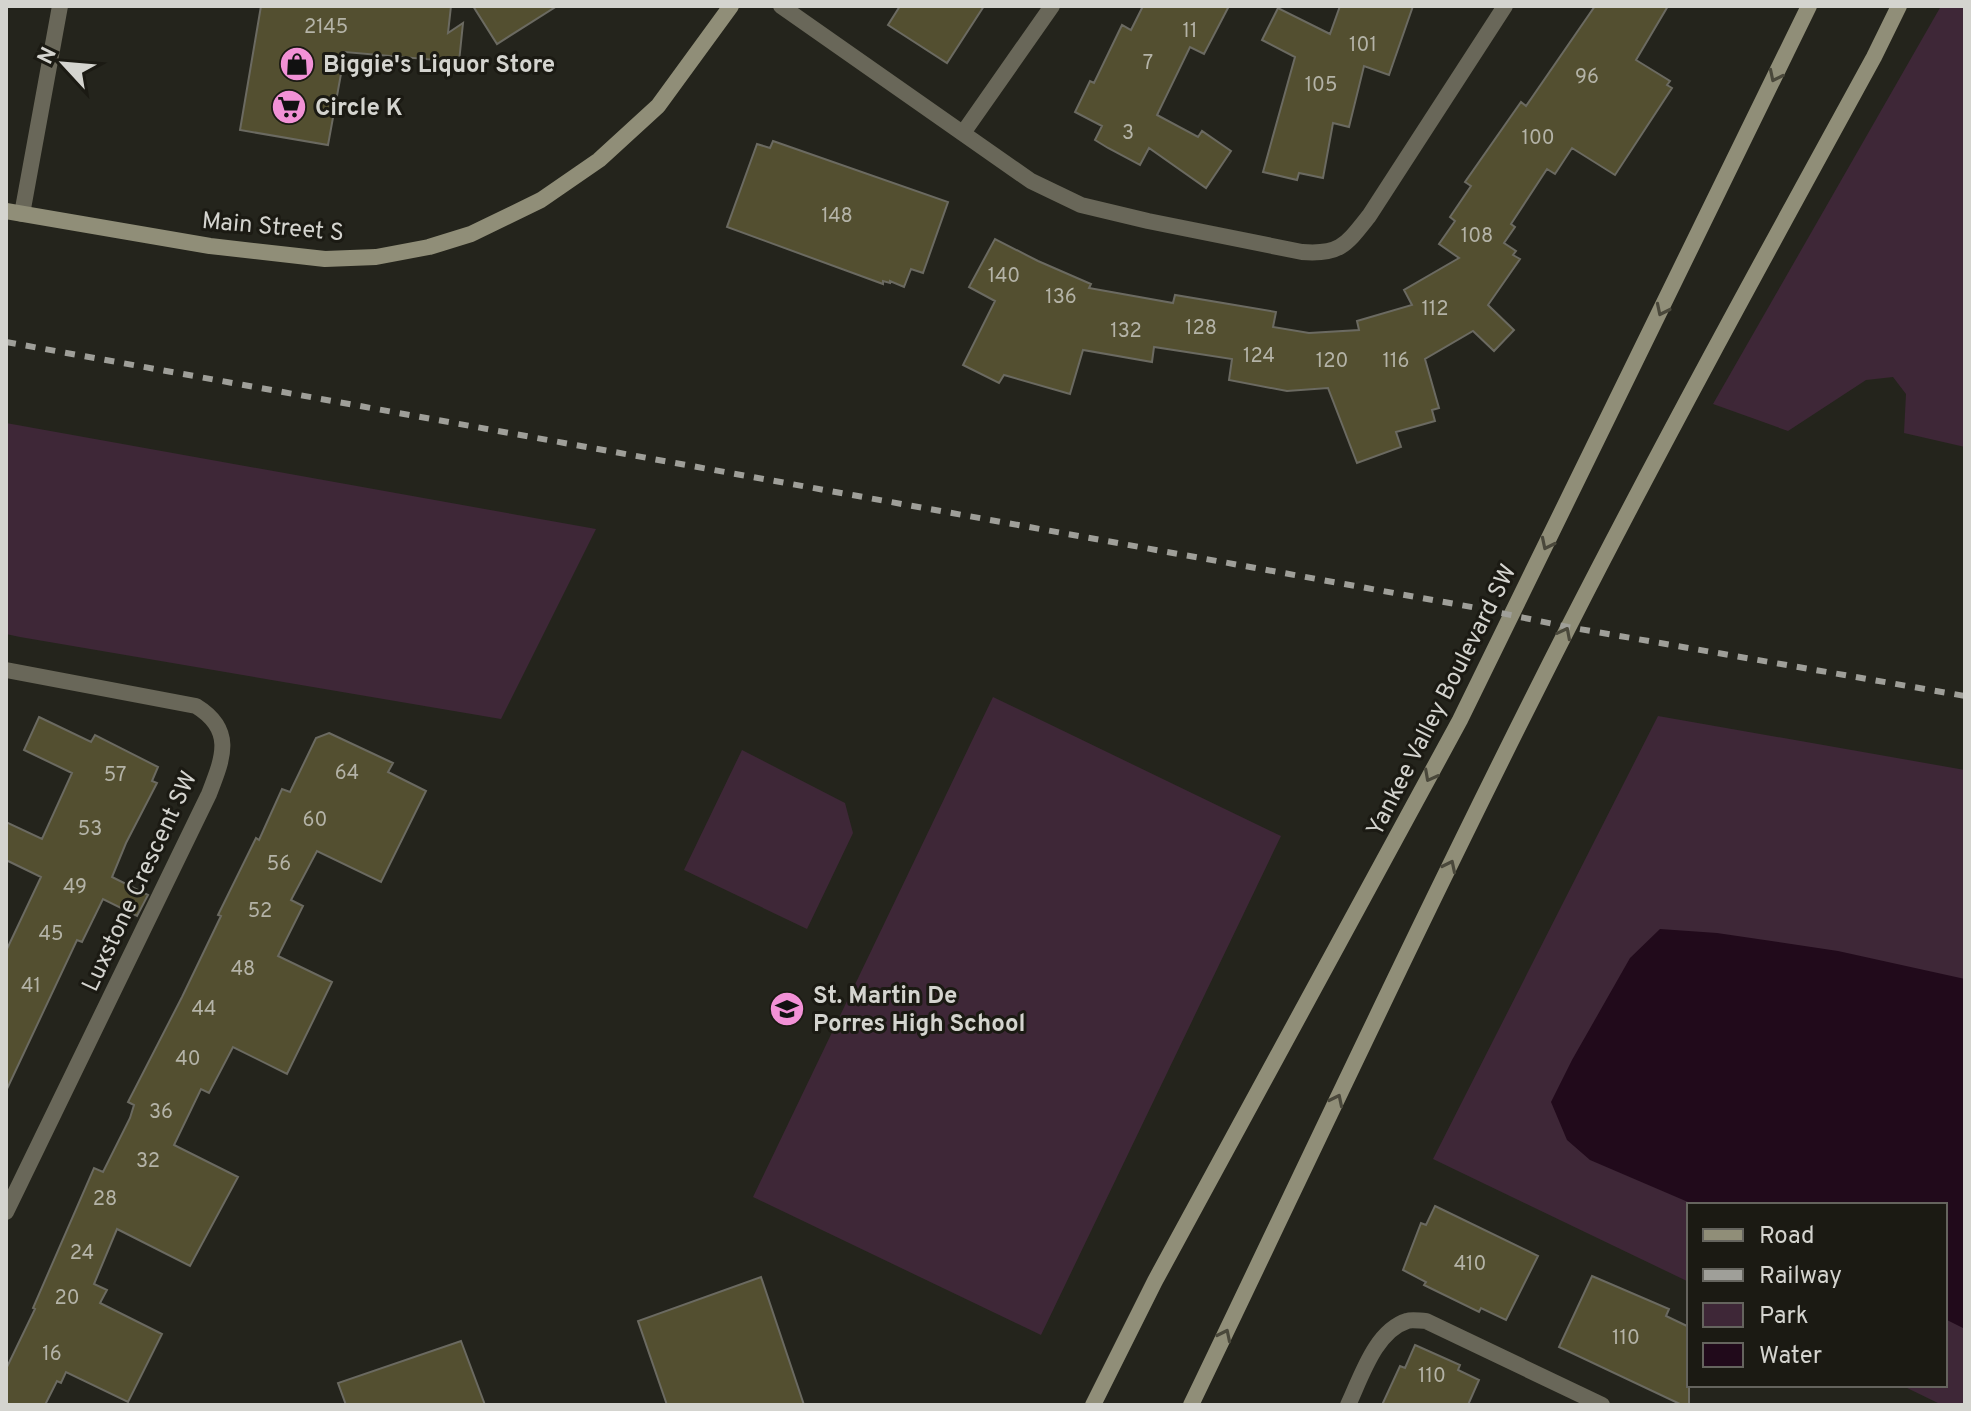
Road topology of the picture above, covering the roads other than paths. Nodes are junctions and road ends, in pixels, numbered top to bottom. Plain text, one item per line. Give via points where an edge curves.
1 (60, 6) edge
2 (731, 6) edge
3 (781, 6) edge
4 (1052, 6) edge
5 (1505, 6) edge
6 (1809, 6) edge
7 (1901, 6) edge
8 (963, 133) junction
9 (14, 213) edge
10 (6, 670) edge
11 (6, 1212) edge
12 (1093, 1405) edge
13 (1191, 1405) edge
14 (1348, 1405) edge
15 (1602, 1405) edge

1 - 9 street
2 - 9 main road, Main Street S via 658,106 599,160 541,200 471,234 429,247 325,259
3 - 8 street
4 - 8 street
5 - 8 street via 1369,216 1337,250 1302,252 1081,205 1031,181
6 -> 12 main road, Yankee Valley Boulevard SW via 1460,720
13 -> 7 main road via 1568,627
10 - 11 street, Luxstone Crescent SW via 196,706 211,715 223,735 220,766 209,794
14 - 15 street via 1375,1352 1390,1331 1408,1320 1426,1321

